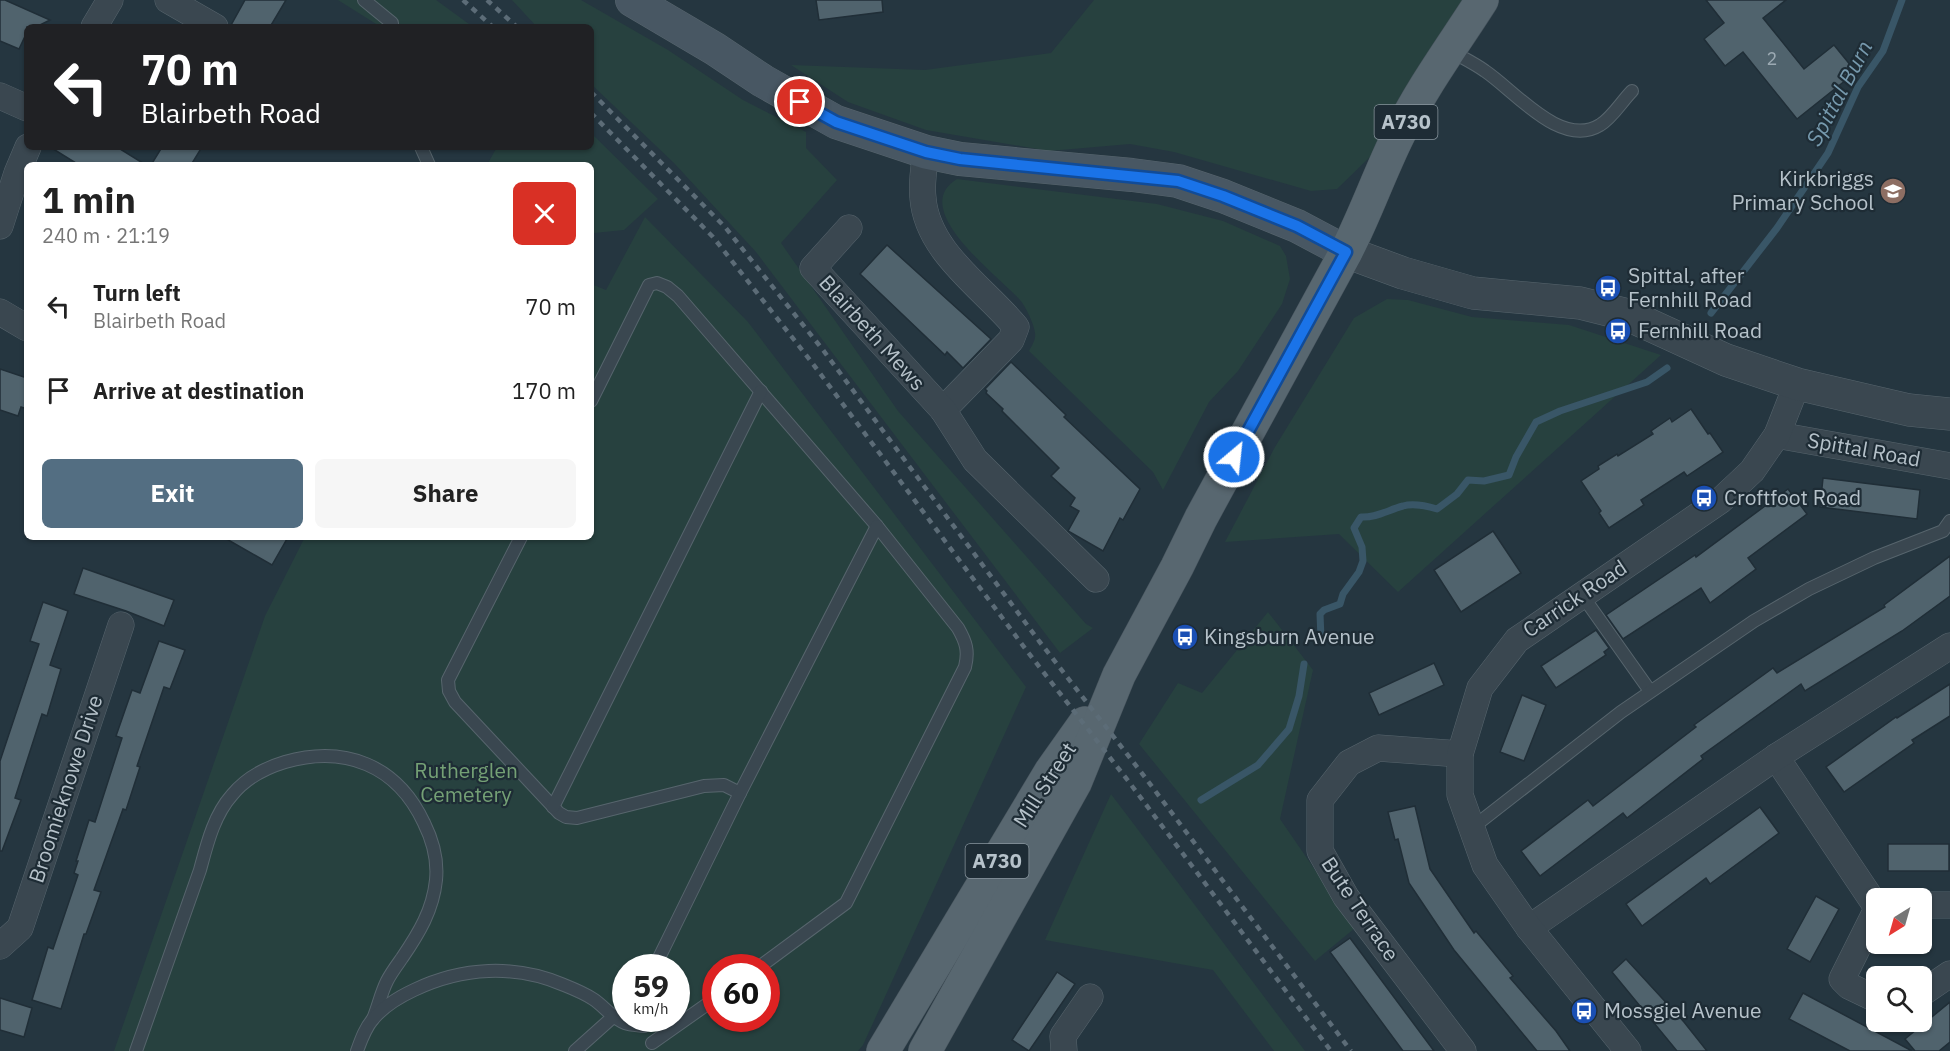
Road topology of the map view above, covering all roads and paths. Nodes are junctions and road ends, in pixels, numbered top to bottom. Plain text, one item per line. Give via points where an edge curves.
1 (110, 0) edge
2 (168, 0) edge
3 (364, 0) edge
4 (632, 0) edge
5 (1482, 0) edge
6 (96, 24) edge
7 (210, 24) edge
8 (392, 24) edge
9 (1449, 50) junction
10 (1632, 91) dead end
11 (0, 96) edge
12 (24, 107) edge
13 (27, 150) edge
14 (926, 152) junction
15 (0, 226) edge
16 (849, 228) dead end
17 (1346, 252) junction
18 (0, 312) edge
19 (24, 326) edge
20 (1797, 384) junction
21 (761, 391) junction
22 (594, 394) edge
23 (943, 410) junction
24 (1950, 414) edge
25 (1777, 435) junction
26 (1950, 466) edge
27 (1950, 521) edge
28 (877, 526) junction
29 (519, 540) edge
30 (1096, 579) dead end
31 (1582, 595) junction
32 (121, 625) dead end
33 (1950, 646) edge
34 (1119, 675) junction
35 (1650, 691) junction
36 (1460, 754) junction
37 (1776, 757) junction
38 (740, 793) junction
39 (553, 807) junction
40 (1472, 828) junction
41 (1866, 891) edge
42 (1932, 905) edge
43 (1950, 905) edge
44 (1529, 928) junction
45 (1866, 931) edge
46 (0, 946) edge
47 (661, 954) edge
48 (777, 954) edge
49 (1950, 974) edge
50 (1932, 986) edge
51 (1866, 994) edge
52 (1090, 997) dead end
53 (702, 1009) edge
54 (612, 1014) edge
55 (612, 1018) edge
56 (373, 1019) junction
57 (647, 1032) edge
58 (654, 1047) edge
59 (136, 1051) edge
60 (357, 1051) edge
61 (574, 1051) edge
62 (883, 1051) edge
63 (925, 1051) edge
64 (1064, 1051) edge
65 (1462, 1051) edge
66 (1628, 1051) edge

1 - 6 street
2 - 7 street
3 - 8 lane
4 - 14 main road via 836,122
5 - 9 main road, A730
9 - 10 lane via 1484,70 1552,124 1571,130 1588,131 1602,125
9 - 17 main road, A730 via 1400,133
11 - 12 street
13 - 15 street
14 - 17 main road via 960,159 1178,181 1297,226
14 - 23 street, Blairbeth Mews via 922,183 926,216 947,256 1016,327 1011,340
16 - 23 street, Blairbeth Mews via 813,268
17 - 20 street via 1473,293 1580,303 1628,315 1726,360
17 - 34 main road, Mill Street / A730
18 - 19 street
20 - 24 street via 1910,410
20 - 25 street, Carrick Road
21 - 22 lane via 678,296 657,283 649,285
21 - 28 lane
21 - 39 lane
23 - 30 street, Blairbeth Mews via 975,460
25 - 26 street, Spittal Road
25 - 31 street, Carrick Road via 1752,471 1721,500
27 - 35 lane via 1943,531 1809,589
28 - 38 lane
28 - 48 lane via 958,628 968,654 965,667 846,903
29 - 39 lane via 448,681 449,692
31 - 35 lane
31 - 36 street, Carrick Road via 1516,640 1480,688
32 - 46 street, Broomieknowe Drive via 20,928
33 - 37 street
34 - 62 main road, Mill Street / A730 via 1052,771
34 - 63 main road, Mill Street / A730 via 1075,783
35 - 40 lane
36 - 40 street, Carrick Road via 1460,795
36 - 65 street, Bute Terrace via 1378,748 1349,763 1320,800 1320,851 1346,897
37 - 41 street
37 - 44 street
38 - 39 lane via 724,785 704,786 577,818 566,817
38 - 47 lane
40 - 44 street, Carrick Road via 1485,865
42 - 43 street
44 - 66 street, Carrick Road
45 - 51 street via 1842,979
49 - 50 street
52 - 64 street via 1063,1036
53 - 58 lane
54 - 56 lane via 592,998 561,983 525,973 487,970 434,981 403,996
55 - 61 lane
56 - 59 lane via 387,980 426,920 433,901 436,857 420,813 394,782 358,760 313,755 269,767 249,779 231,795 218,816
56 - 60 lane
57 - 58 lane

